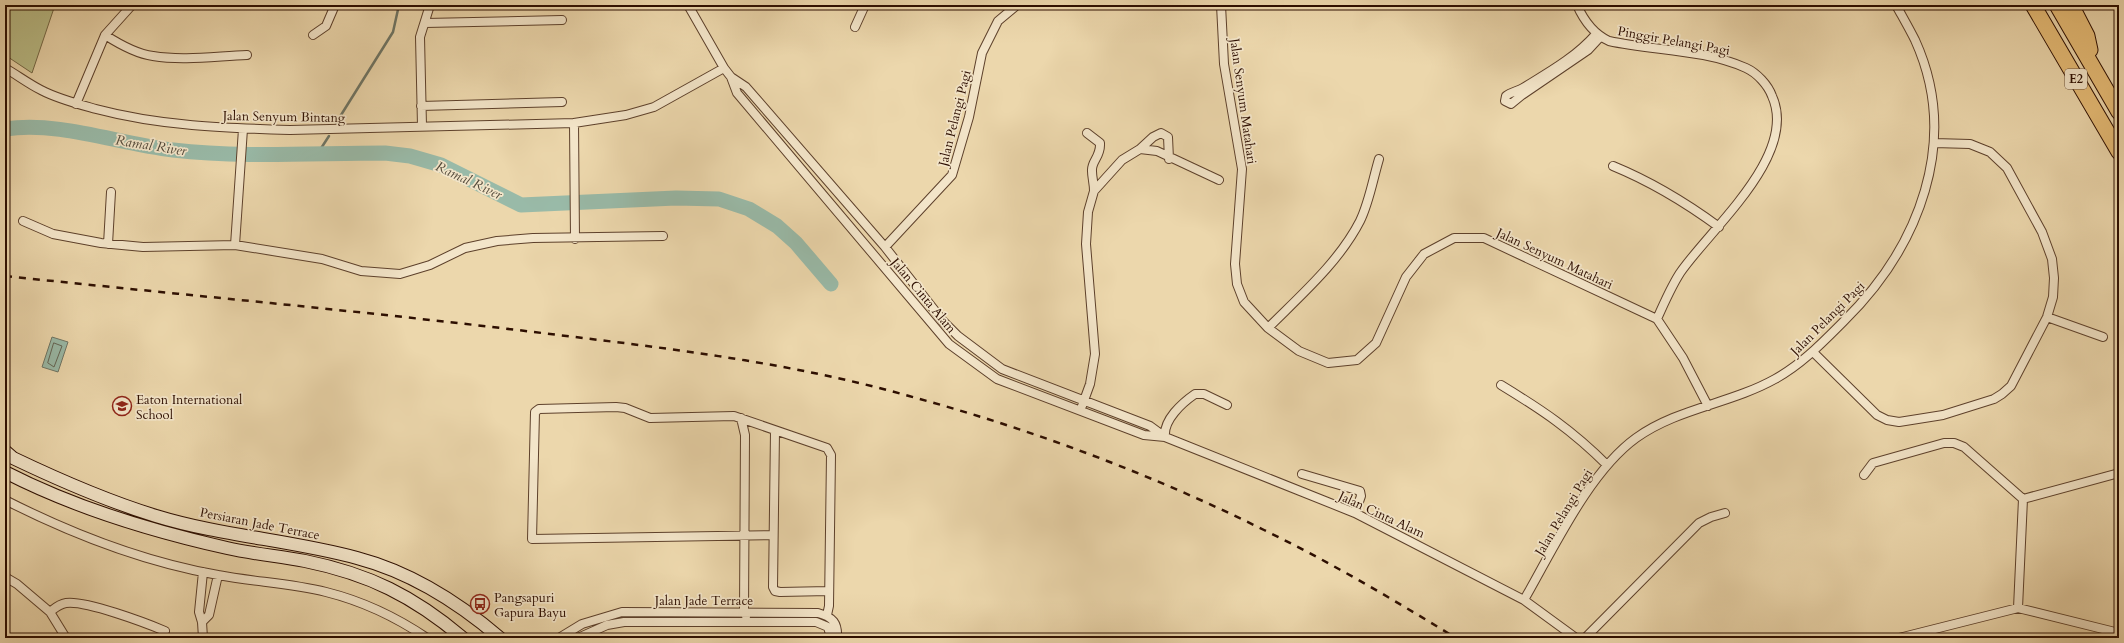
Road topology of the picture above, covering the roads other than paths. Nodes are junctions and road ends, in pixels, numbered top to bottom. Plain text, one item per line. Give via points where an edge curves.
1 (132, 5) edge
2 (335, 5) edge
3 (430, 5) edge
4 (688, 5) edge
5 (865, 5) edge
6 (1017, 5) edge
7 (1221, 5) edge
8 (1577, 5) edge
9 (1896, 5) edge
10 (2032, 5) edge
11 (2057, 5) edge
12 (2071, 5) edge
13 (562, 20) dead end
14 (424, 23) junction
15 (855, 27) dead end
16 (105, 35) junction
17 (313, 35) dead end
18 (1598, 35) junction
19 (247, 55) dead end
20 (5, 68) edge
21 (724, 68) junction
22 (2094, 68) junction
23 (731, 77) junction
24 (562, 102) dead end
25 (76, 104) junction
26 (421, 106) junction
27 (2119, 112) edge
28 (574, 123) junction
29 (422, 126) junction
30 (243, 129) junction
31 (1087, 133) dead end
32 (1934, 143) junction
33 (1140, 149) junction
34 (2119, 152) edge
35 (1169, 159) junction
36 (1379, 159) dead end
37 (1613, 166) dead end
38 (1218, 180) dead end
39 (1094, 191) junction
40 (111, 192) dead end
41 (22, 221) dead end
42 (1719, 226) junction
43 (575, 236) junction
44 (663, 236) dead end
45 (108, 244) junction
46 (235, 245) junction
47 (885, 247) junction
48 (2047, 317) junction
49 (1657, 319) junction
50 (1268, 328) junction
51 (2103, 337) dead end
52 (1813, 352) junction
53 (1501, 385) dead end
54 (1083, 402) junction
55 (1227, 405) dead end
56 (1708, 406) junction
57 (1080, 412) junction
58 (741, 418) junction
59 (775, 431) junction
60 (1165, 437) junction
61 (5, 452) edge
62 (1606, 464) junction
63 (5, 472) edge
64 (2119, 473) edge
65 (1302, 474) dead end
66 (1864, 475) dead end
67 (2023, 499) junction
68 (5, 500) edge
69 (1355, 513) junction
70 (1725, 513) dead end
71 (773, 535) junction
72 (744, 536) junction
73 (204, 572) junction
74 (218, 575) junction
75 (5, 577) edge
76 (830, 591) junction
77 (1524, 600) junction
78 (2018, 608) junction
79 (50, 612) junction
80 (744, 612) junction
81 (827, 615) junction
82 (202, 622) junction
83 (730, 622) junction
84 (754, 622) junction
85 (165, 631) dead end
86 (2119, 633) edge
87 (66, 638) edge
88 (203, 638) edge
89 (427, 638) edge
90 (463, 638) edge
91 (500, 638) edge
92 (559, 638) edge
93 (578, 638) edge
94 (831, 638) edge
95 (837, 638) edge
96 (1576, 638) edge
97 (1585, 638) edge
98 (1899, 638) edge

1 - 16 street
2 - 17 street via 326,26
3 - 14 street
4 - 21 street, Jalan Cinta Alam
5 - 15 street
6 - 47 street, Jalan Pelangi Pagi via 998,22 982,53 969,117 952,175
7 - 50 street, Jalan Senyum Matahari via 1224,64 1242,169 1235,264 1237,284 1244,302
8 - 18 street
9 - 32 street, Jalan Pelangi Pagi via 1915,40 1927,76 1933,110
10 - 34 highway, E2
11 - 22 highway, E2
12 - 22 highway via 2087,36
13 - 14 street
14 - 26 street via 420,37
16 - 19 street via 120,44 153,56
16 - 25 street
18 - 18 street via 1588,50 1522,95 1515,103 1506,101 1509,93 1518,91 1556,67
18 - 42 street, Pinggir Pelangi Pagi via 1631,46 1722,59 1748,69 1768,86 1778,108 1776,133 1766,160 1747,192
20 - 25 street, Jalan Senyum Bintang via 42,91
21 - 23 street, Jalan Cinta Alam
21 - 28 street, Jalan Senyum Bintang via 654,106 626,115
22 - 27 highway, E2
23 - 47 street, Jalan Cinta Alam via 746,87
23 - 57 street, Jalan Cinta Alam via 737,93 949,344 997,380
24 - 26 street
25 - 30 street, Jalan Senyum Bintang via 138,120
26 - 29 street
28 - 29 street, Jalan Senyum Bintang
28 - 43 street
29 - 30 street, Jalan Senyum Bintang
30 - 46 street
31 - 39 street via 1100,143 1100,152 1093,164 1092,172 1095,179
32 - 48 street via 1970,144 1990,152 2007,168 2042,232 2052,259 2052,297
32 - 52 street, Jalan Pelangi Pagi via 1927,188 1913,227 1892,265 1865,301
33 - 35 street via 1156,151
33 - 35 street via 1153,136 1161,133 1168,137
33 - 39 street via 1122,160
35 - 38 street
36 - 50 street via 1360,220 1342,248 1318,277
37 - 42 street via 1683,201
39 - 54 street via 1088,212 1086,244 1095,354 1090,384
40 - 45 street
41 - 45 street via 53,234
42 - 49 street, Pinggir Pelangi Pagi via 1681,273
43 - 44 street
43 - 46 street via 498,241 465,248 430,265 400,274 361,271 322,259
45 - 46 street via 188,247
47 - 54 street, Jalan Cinta Alam via 950,329 991,362 1013,374
48 - 51 street
48 - 52 street via 2010,386 2002,394 1943,416 1899,422 1887,420 1877,415
49 - 50 street, Jalan Senyum Matahari via 1484,238 1454,238 1424,254 1406,277 1376,343 1357,360 1328,363 1299,351
49 - 56 street via 1683,358
52 - 56 street, Jalan Pelangi Pagi via 1774,380
53 - 62 street via 1546,412 1581,439
54 - 57 street
54 - 60 street, Jalan Cinta Alam via 1150,426
55 - 60 street via 1204,394 1195,394 1169,421
56 - 62 street, Jalan Pelangi Pagi via 1668,418 1636,438
57 - 60 street, Jalan Cinta Alam via 1144,435
58 - 59 street
58 - 72 street via 745,435
58 - 72 street via 650,418 616,407 539,409 534,416 532,539
59 - 71 street
59 - 76 street via 830,451
60 - 69 street, Jalan Cinta Alam
61 - 91 street, Persiaran Jade Terrace via 72,485 156,516 365,560 441,594 476,617
62 - 77 street, Jalan Pelangi Pagi
63 - 90 street via 69,501 152,530 355,573 396,591 432,612
64 - 67 street
65 - 69 street via 1360,491 1361,496
66 - 67 street via 1873,463 1944,443 1954,443 1964,446
67 - 78 street
68 - 73 street via 91,539 155,560
69 - 77 street, Jalan Cinta Alam
70 - 97 street via 1699,523
71 - 72 street
71 - 76 street via 772,581 775,591
72 - 80 street
73 - 74 street
73 - 82 street via 199,612
74 - 82 street via 209,615
74 - 89 street via 326,592 392,616
75 - 79 street
76 - 81 street
77 - 96 street, Jalan Cinta Alam
78 - 86 street
78 - 98 street
79 - 85 street via 58,606 77,603
79 - 87 street
80 - 81 street, Jalan Jade Terrace
80 - 83 street
80 - 84 street
80 - 92 street, Jalan Jade Terrace via 622,612 582,624
81 - 95 street via 834,620 838,628
82 - 88 street
83 - 84 street, Jalan Jade Terrace
83 - 93 street, Jalan Jade Terrace via 624,622 607,625
84 - 94 street, Jalan Jade Terrace via 816,622 828,627

